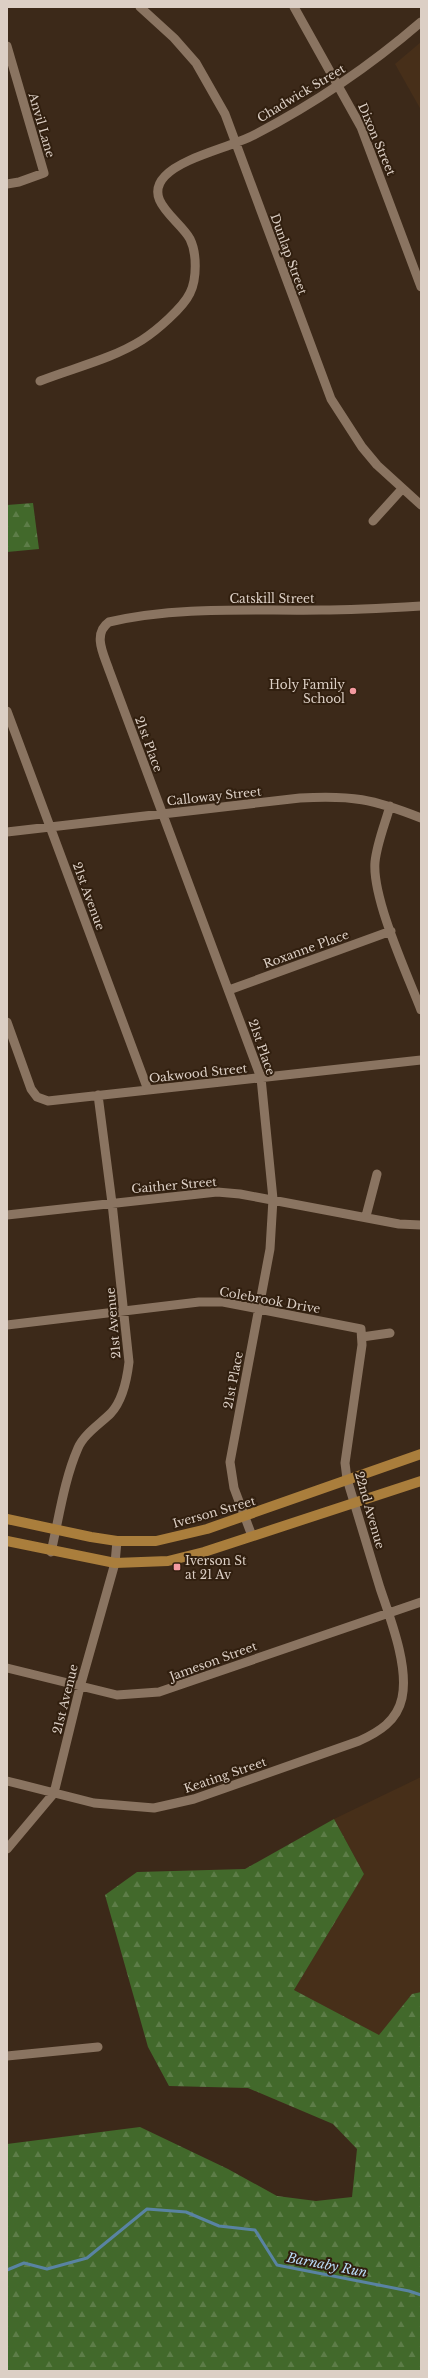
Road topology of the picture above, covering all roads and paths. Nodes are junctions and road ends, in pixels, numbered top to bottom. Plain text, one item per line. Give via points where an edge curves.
1 (140, 7) edge
2 (294, 7) edge
3 (421, 22) edge
4 (7, 46) edge
5 (340, 85) junction
6 (236, 144) junction
7 (7, 184) edge
8 (421, 287) edge
9 (40, 381) dead end
10 (402, 489) junction
11 (421, 505) edge
12 (374, 521) dead end
13 (421, 606) edge
14 (123, 619) joint
15 (7, 711) edge
16 (390, 806) junction
17 (161, 814) junction
18 (421, 818) edge
19 (50, 827) junction
20 (7, 832) edge
21 (391, 931) junction
22 (229, 990) junction
23 (421, 1010) edge
24 (7, 1022) edge
25 (421, 1060) edge
26 (261, 1078) junction
27 (148, 1090) junction
28 (98, 1095) junction
29 (377, 1174) dead end
30 (273, 1199) junction
31 (112, 1202) junction
32 (7, 1215) edge
33 (366, 1216) junction
34 (421, 1225) edge
35 (259, 1308) junction
36 (125, 1312) junction
37 (7, 1325) edge
38 (362, 1333) junction
39 (390, 1333) dead end
40 (421, 1454) edge
41 (347, 1480) junction
42 (421, 1481) edge
43 (355, 1504) junction
44 (245, 1517) junction
45 (7, 1519) edge
46 (56, 1530) junction
47 (252, 1536) junction
48 (7, 1541) edge
49 (117, 1541) junction
50 (52, 1552) junction
51 (114, 1563) junction
52 (421, 1602) edge
53 (388, 1613) junction
54 (7, 1668) edge
55 (403, 1671) joint
56 (80, 1687) junction
57 (7, 1781) edge
58 (54, 1793) junction
59 (7, 1849) edge
60 (98, 2047) dead end
61 (7, 2056) edge

1 - 6 street, Dunlap Street via 174,38 196,63 225,114
2 - 5 street, Dixon Street
3 - 5 street, Chadwick Street
4 - 7 street, Anvil Lane via 44,173
5 - 6 street, Chadwick Street
5 - 8 street, Dixon Street via 361,127
6 - 9 street, Chadwick Street via 172,168 158,187 163,208 190,240 195,270 190,293 164,322 143,340 125,350
6 - 10 street, Dunlap Street via 331,399 362,447
10 - 11 street, Dunlap Street
10 - 12 street
13 - 14 street, Catskill Street via 335,610 223,610
14 - 17 street, 21st Place via 106,624 100,634 100,642
15 - 19 street, 21st Avenue
16 - 17 street, Calloway Street via 367,799 335,796
16 - 18 street, Calloway Street
16 - 21 street via 375,862 380,897
17 - 19 street, Calloway Street
17 - 22 street, 21st Place
19 - 20 street, Calloway Street
19 - 27 street, 21st Avenue
21 - 22 street, Roxanne Place
21 - 23 street
22 - 26 street, 21st Place
24 - 28 street, Oakwood Street via 31,1089 37,1096 48,1101
25 - 26 street, Oakwood Street
26 - 27 street, Oakwood Street
26 - 30 street, 21st Place
27 - 28 street, Oakwood Street
28 - 31 street, 21st Avenue
29 - 33 street
30 - 31 street, Gaither Street via 217,1192
30 - 33 street, Gaither Street
30 - 35 street, 21st Place via 270,1249
31 - 32 street, Gaither Street
31 - 36 street, 21st Avenue
33 - 34 street, Gaither Street via 399,1224
35 - 36 street, Colebrook Drive via 224,1302 199,1302
35 - 38 street, Colebrook Drive
35 - 44 street, 21st Place via 230,1462 234,1488
36 - 37 street, Colebrook Drive
36 - 46 street, 21st Avenue via 129,1358 125,1382 118,1404 78,1448
38 - 39 street, Colebrook Drive
38 - 41 street, 22nd Avenue via 345,1463
40 - 41 main road, Iverson Street
41 - 43 street, 22nd Avenue
41 - 44 main road, Iverson Street
42 - 43 main road
43 - 47 main road
43 - 53 street, 22nd Avenue
44 - 47 street, 21st Place
44 - 49 main road, Iverson Street via 188,1535 156,1541
45 - 46 main road, Iverson Street
46 - 49 main road, Iverson Street
46 - 50 street, 21st Avenue
47 - 51 main road via 168,1561
48 - 50 main road
49 - 51 street, 21st Avenue
50 - 51 main road
51 - 56 street, 21st Avenue
52 - 53 street, Jameson Street
53 - 55 street, 22nd Avenue
53 - 56 street, Jameson Street via 159,1692 117,1695
54 - 56 street, Jameson Street
55 - 58 street, Keating Street via 402,1697 390,1723 379,1732 352,1744 194,1799 154,1808 94,1803
56 - 58 street, 21st Avenue
57 - 58 street, Keating Street
58 - 59 street, 21st Avenue
60 - 61 street

